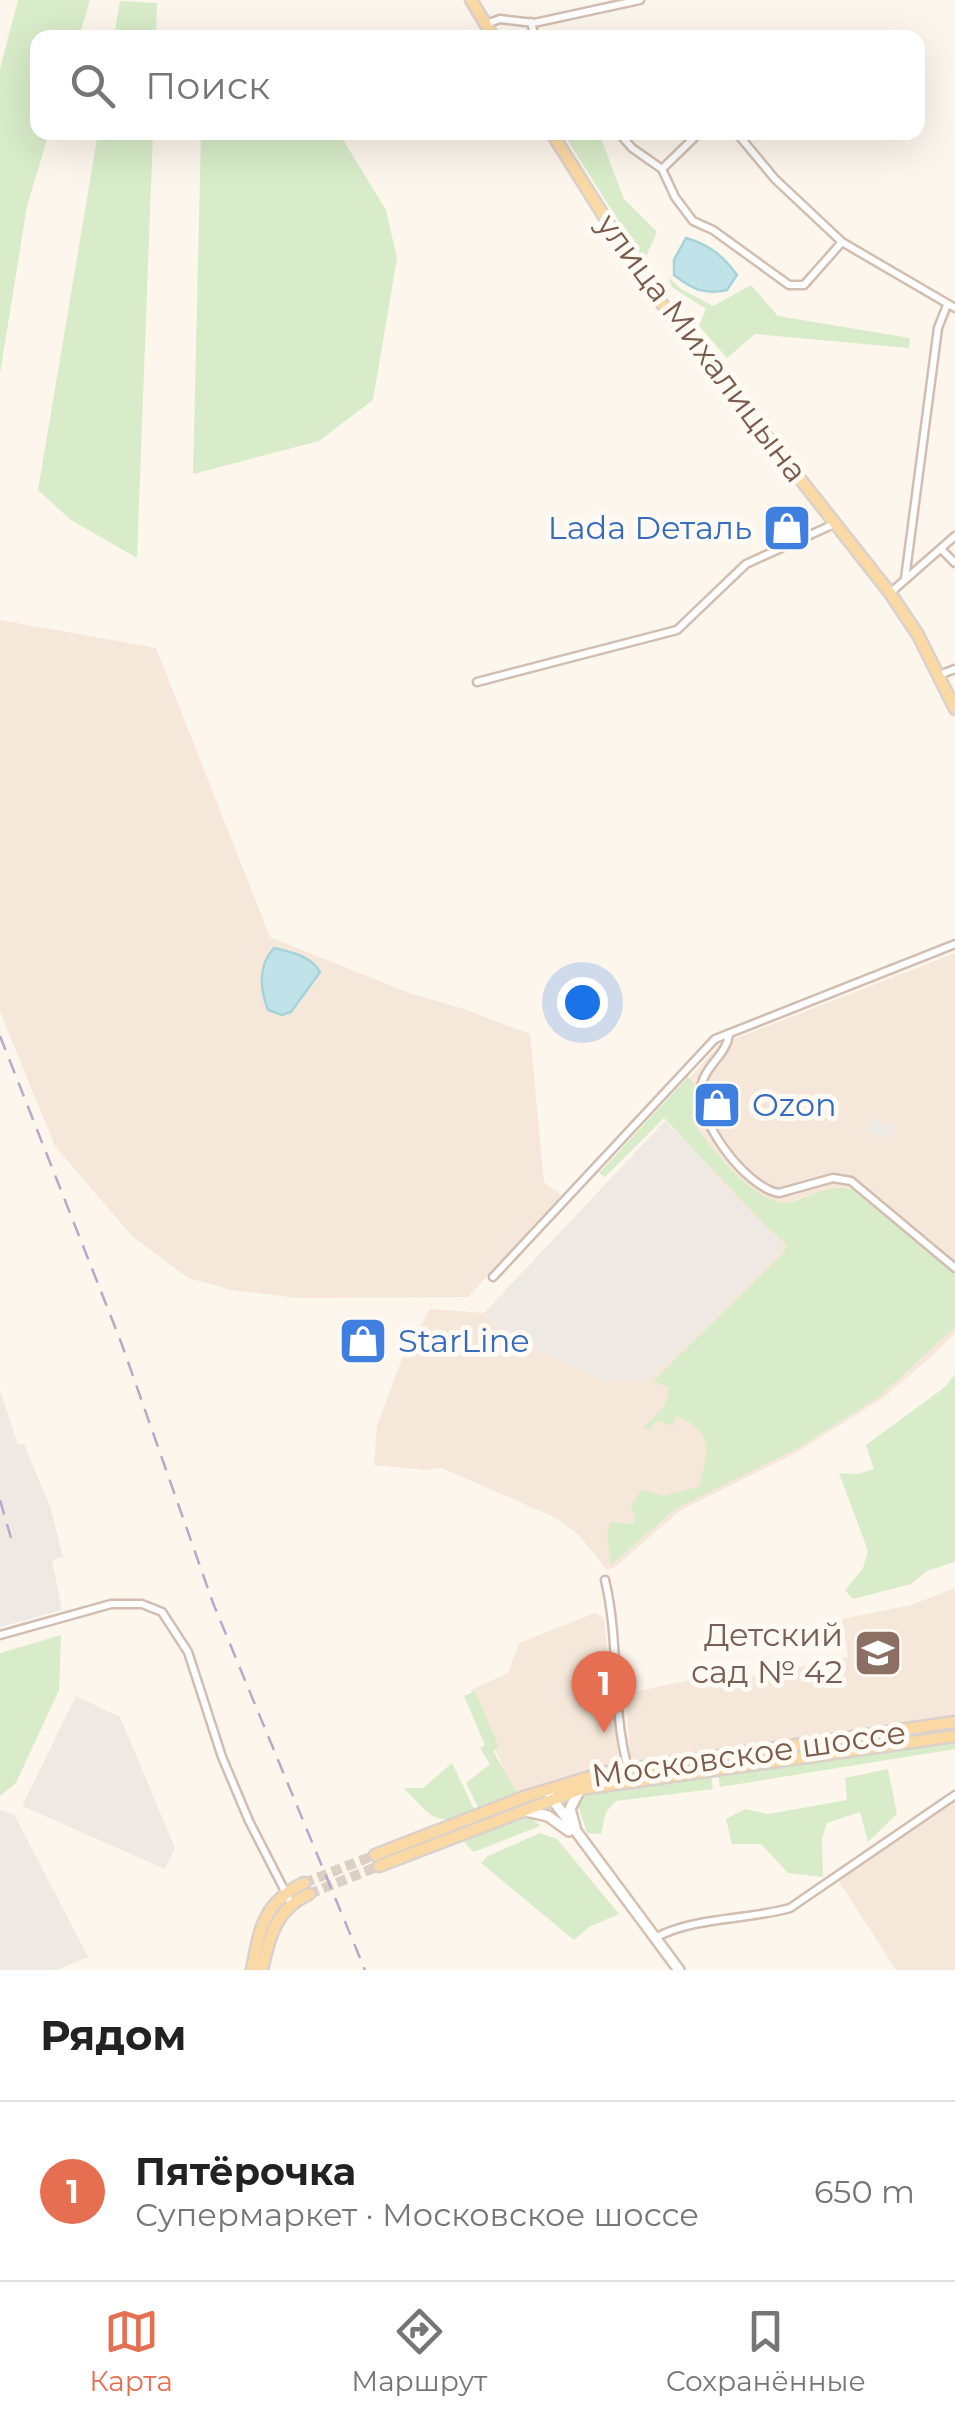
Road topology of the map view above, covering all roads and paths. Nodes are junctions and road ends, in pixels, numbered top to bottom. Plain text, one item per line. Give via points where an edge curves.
1 (471, 0) edge
2 (640, 0) edge
3 (530, 22) junction
4 (486, 24) junction
5 (489, 30) edge
6 (533, 30) edge
7 (556, 140) edge
8 (625, 140) edge
9 (692, 140) edge
10 (743, 140) edge
11 (662, 168) junction
12 (842, 242) junction
13 (951, 306) edge
14 (836, 524) junction
15 (955, 536) edge
16 (942, 550) junction
17 (955, 562) edge
18 (905, 579) junction
19 (890, 592) junction
20 (955, 670) edge
21 (939, 675) junction
22 (477, 682) dead end
23 (955, 710) edge
24 (955, 944) edge
25 (729, 1034) junction
26 (955, 1268) edge
27 (494, 1277) dead end
28 (605, 1580) dead end
29 (0, 1636) edge
30 (955, 1722) edge
31 (955, 1736) edge
32 (628, 1768) junction
33 (581, 1789) junction
34 (549, 1794) junction
35 (955, 1795) edge
36 (514, 1812) junction
37 (579, 1839) junction
38 (307, 1889) tunnel mouth
39 (287, 1898) junction
40 (654, 1938) junction
41 (252, 1970) edge
42 (262, 1970) edge
43 (678, 1970) edge

1 - 4 main road
2 - 3 street
3 - 4 street
3 - 6 street
4 - 5 main road
7 - 14 main road, улица Михалицына via 648,286
8 - 11 street
9 - 11 street
10 - 12 street
11 - 12 street via 693,221 789,285 804,286
12 - 13 street
13 - 18 street via 938,328
14 - 19 main road, улица Михалицына
14 - 22 street via 746,564 677,630
15 - 16 street
16 - 17 street
16 - 18 street
18 - 19 street
19 - 21 main road, улица Михалицына
20 - 21 street
21 - 23 main road, улица Михалицына
24 - 25 street
25 - 26 street via 702,1082 700,1102 715,1138 759,1185 778,1194 832,1178 851,1180
25 - 27 street via 715,1039
28 - 32 street
29 - 39 street via 111,1604 162,1612 188,1652 222,1757
30 - 32 main road, Московское шоссе
31 - 33 main road, Московское шоссе
32 - 34 main road, Московское шоссе
33 - 34 main road, Московское шоссе
33 - 37 main road via 570,1809
34 - 36 main road, Московское шоссе
34 - 36 main road, Московское шоссе via 377,1860
34 - 37 main road
35 - 40 street via 790,1908 672,1928
36 - 37 main road via 548,1816
37 - 40 main road
38 - 39 main road
39 - 41 main road via 271,1906
39 - 42 main road
40 - 43 main road

